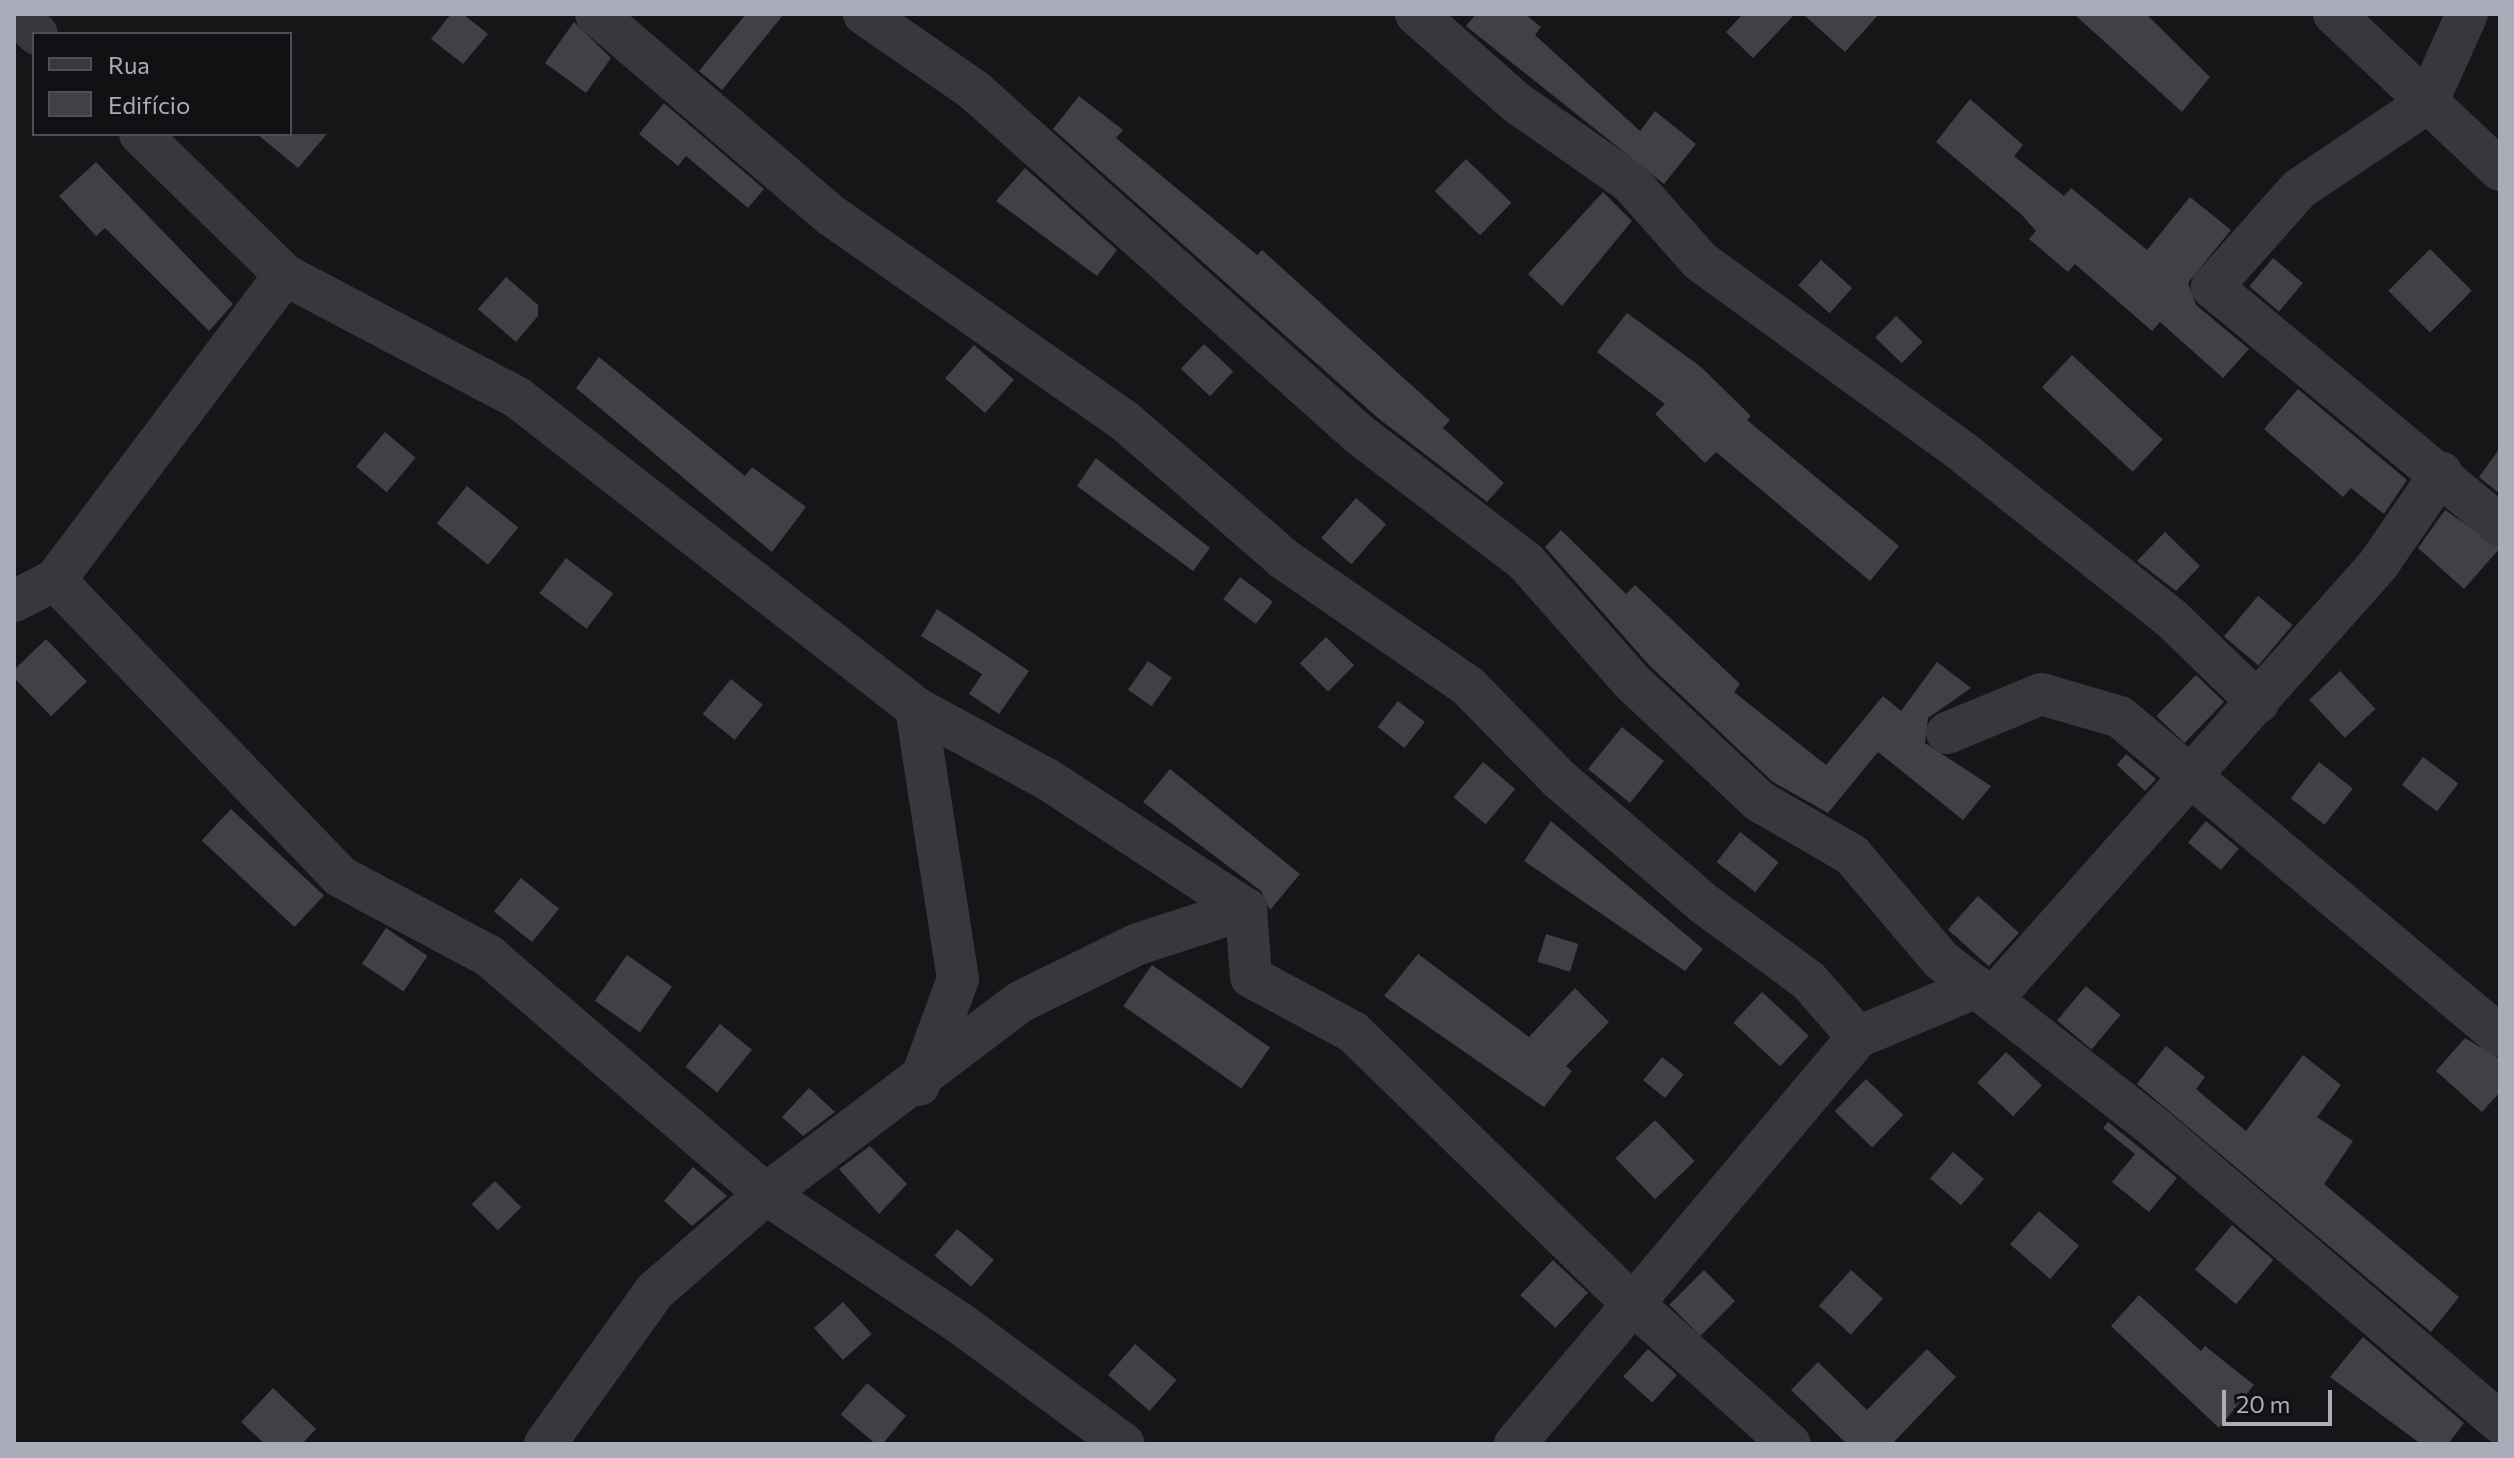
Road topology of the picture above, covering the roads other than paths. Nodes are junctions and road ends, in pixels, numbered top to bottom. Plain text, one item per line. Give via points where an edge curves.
1 (596, 14) edge
2 (864, 14) edge
3 (1416, 14) edge
4 (2334, 14) edge
5 (2467, 14) edge
6 (2427, 103) junction
7 (142, 136) edge
8 (2500, 170) edge
9 (285, 275) junction
10 (2441, 473) junction
11 (2500, 525) edge
12 (55, 580) junction
13 (14, 601) edge
14 (2258, 702) junction
15 (916, 708) junction
16 (1947, 733) dead end
17 (2195, 773) junction
18 (1246, 909) junction
19 (1984, 993) junction
20 (2500, 1036) edge
21 (1858, 1037) junction
22 (919, 1085) junction
23 (766, 1194) junction
24 (1631, 1302) junction
25 (2500, 1422) edge
26 (545, 1444) edge
27 (1124, 1444) edge
28 (1515, 1444) edge
29 (1790, 1444) edge

1 - 21 street via 832,216 1126,422 1284,559 1468,686 1559,779 1703,903 1808,980
2 - 19 street via 975,91 1360,435 1526,562 1632,682 1759,801 1852,855 1941,960
3 - 14 street via 1517,103 1631,183 1700,261 1964,453 2172,619
4 - 6 street
5 - 6 street
6 - 8 street
6 - 10 street via 2299,189 2212,287
7 - 9 street
9 - 12 street
9 - 15 street via 518,398
10 - 11 street
10 - 14 street via 2378,565
12 - 13 street
12 - 23 street via 341,877 489,956
14 - 17 street
15 - 18 street via 1060,787
15 - 22 street via 958,979
16 - 17 street via 2041,694 2120,717
17 - 19 street
17 - 20 street
18 - 22 street via 1138,944 1020,1002
18 - 24 street via 1251,977 1353,1032
19 - 21 street
19 - 25 street
21 - 24 street
22 - 23 street
23 - 26 street via 655,1291
23 - 27 street via 961,1324
24 - 28 street
24 - 29 street

